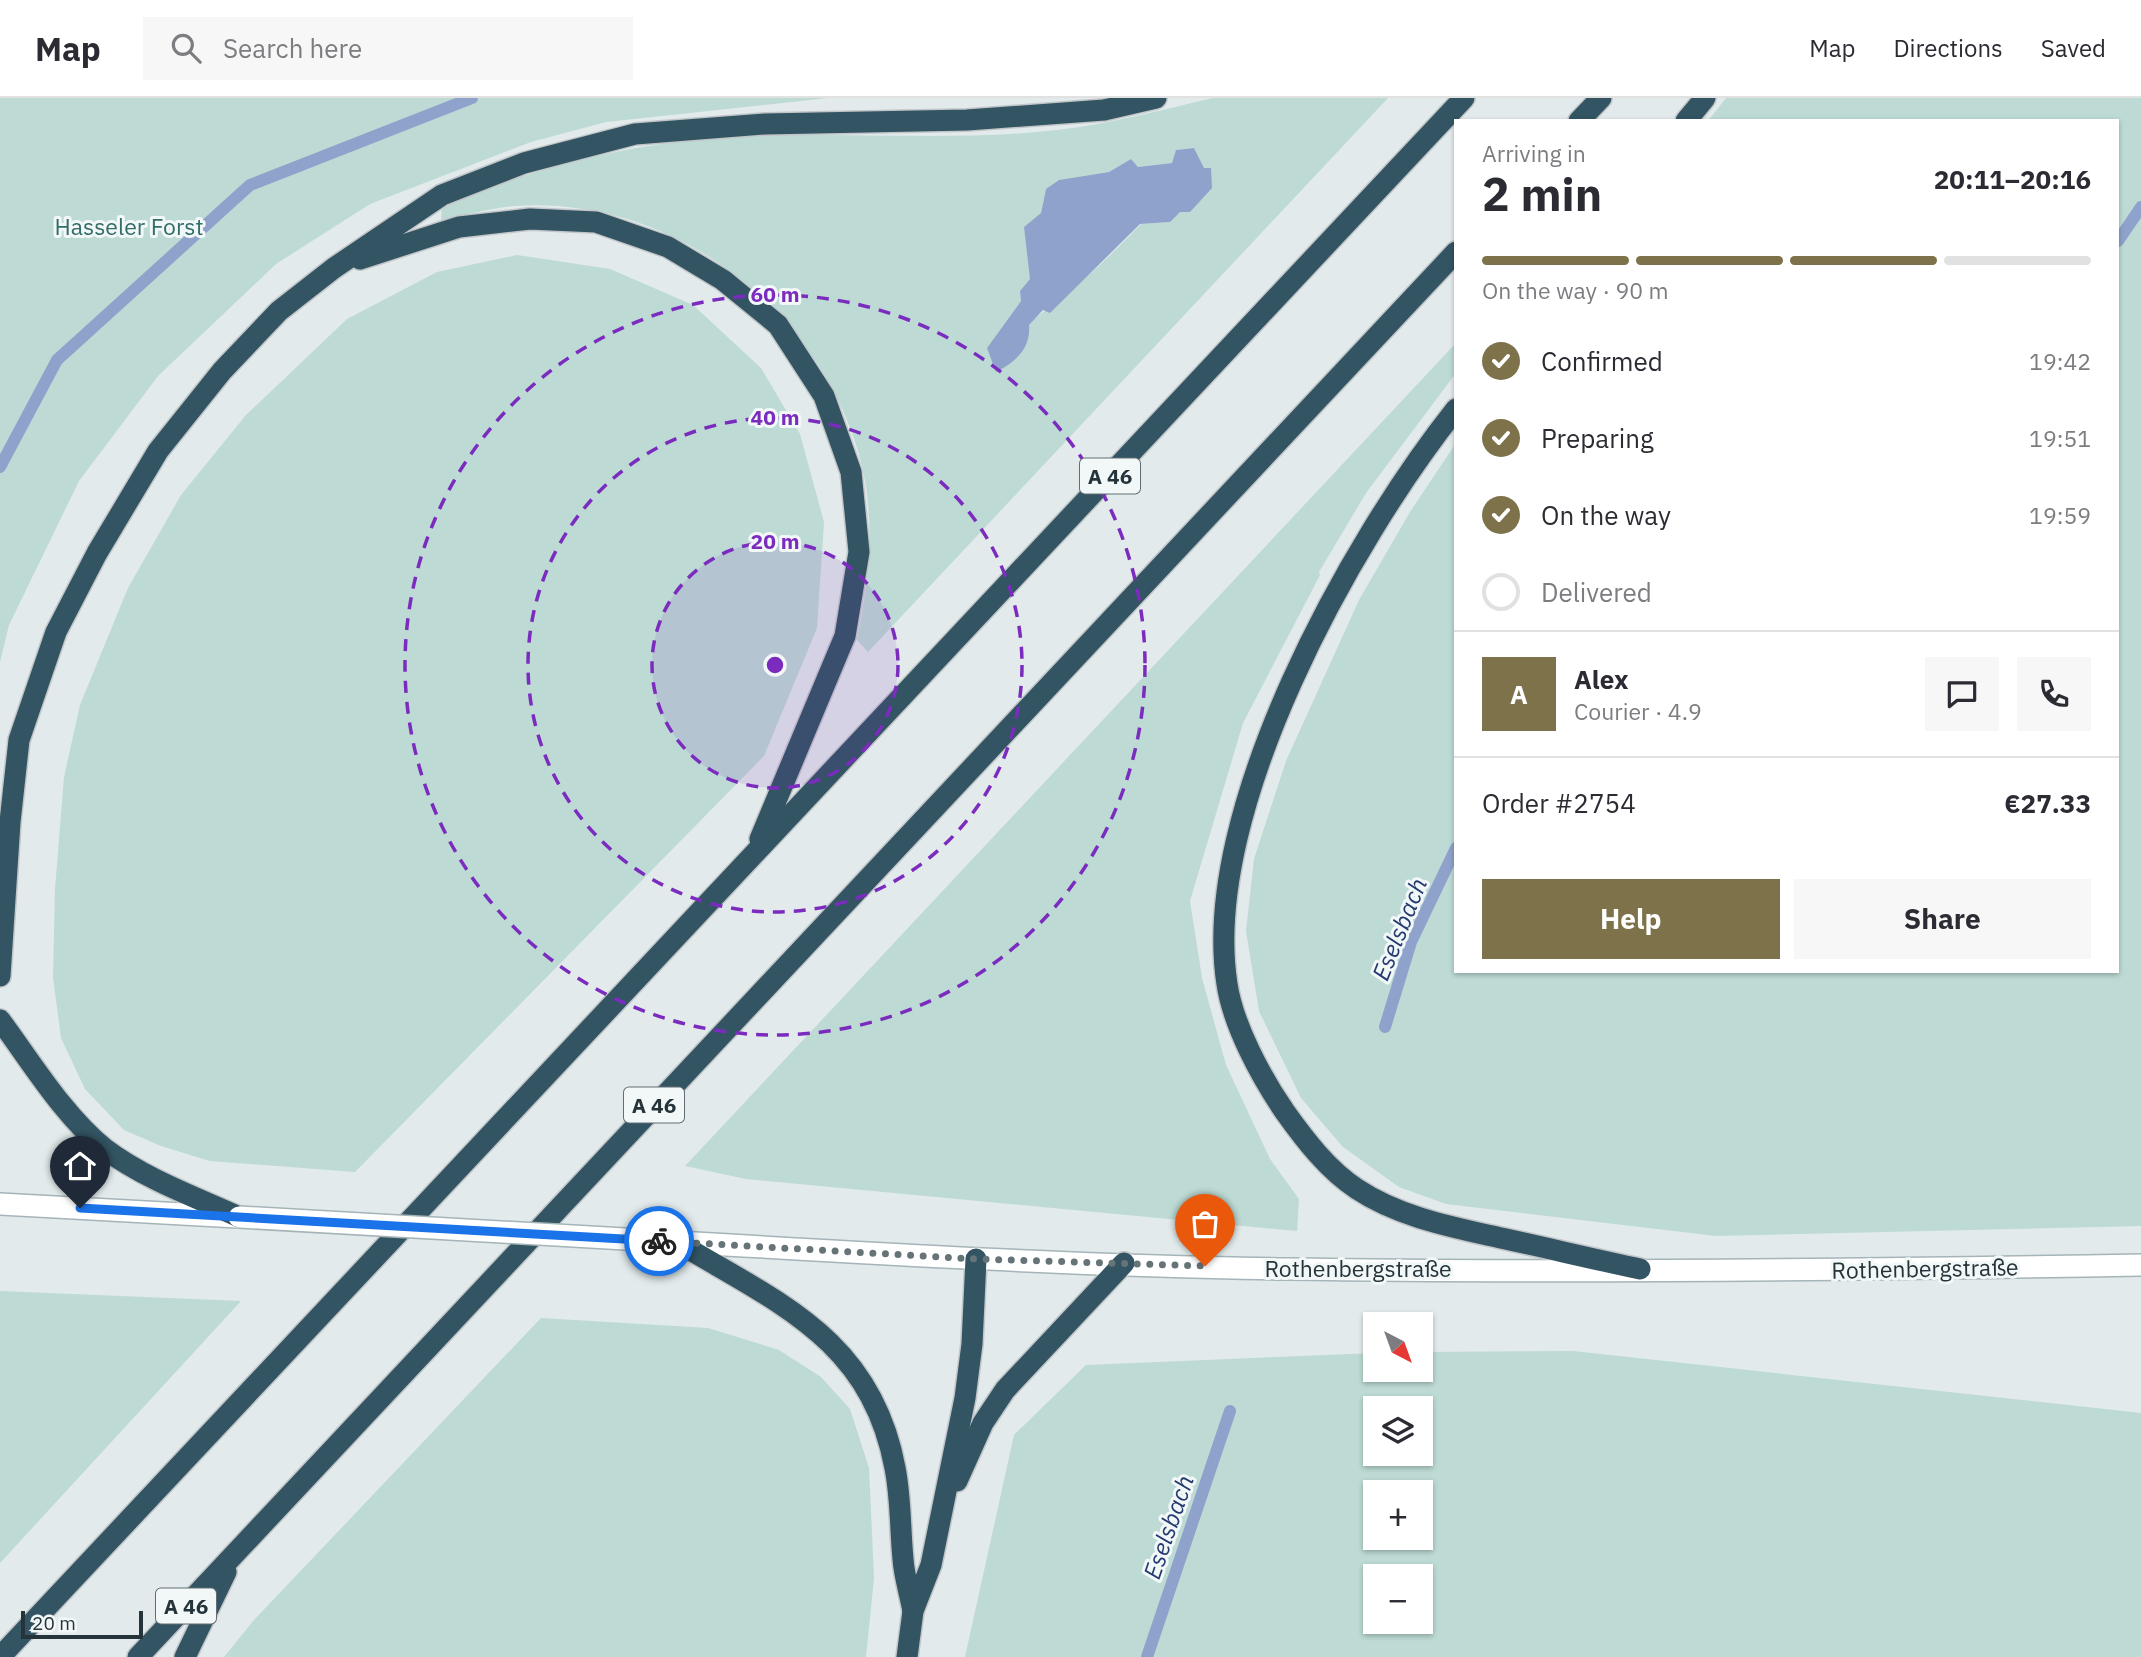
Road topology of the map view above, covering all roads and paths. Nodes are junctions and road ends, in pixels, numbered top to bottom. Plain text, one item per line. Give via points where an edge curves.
1 (1156, 98) edge
2 (1464, 98) edge
3 (1601, 98) edge
4 (1705, 98) edge
5 (1581, 119) edge
6 (1688, 119) edge
7 (1454, 255) edge
8 (334, 268) junction
9 (1454, 412) edge
10 (755, 852) junction
11 (3, 886) edge
12 (0, 976) edge
13 (0, 1020) edge
14 (0, 1204) edge
15 (239, 1217) junction
16 (677, 1242) junction
17 (976, 1259) junction
18 (1124, 1263) junction
19 (2141, 1265) edge
20 (1640, 1269) junction
21 (941, 1515) junction
22 (234, 1555) junction
23 (913, 1611) junction
24 (0, 1657) edge
25 (138, 1657) edge
26 (185, 1657) edge
27 (907, 1657) edge

1 - 8 highway via 1104,110 967,120 765,124 635,134 524,163 442,195
2 - 10 highway, A 46
3 - 5 highway
4 - 6 highway
7 - 22 highway, A 46
8 - 10 highway via 459,227 530,219 596,222 668,247 723,280 778,325 824,396 851,472 859,552 845,636
8 - 11 highway via 279,312 222,371 158,451 97,552 56,632 19,740
9 - 20 highway via 1385,508 1338,585 1269,739 1231,866 1223,925 1227,985 1247,1045 1272,1093 1320,1157 1355,1188 1384,1205 1449,1226
10 - 24 highway, A 46
11 - 12 highway
13 - 15 highway via 76,1120 105,1149
14 - 15 main road, Rothenbergstraße
15 - 16 main road, Rothenbergstraße, bridge
16 - 17 main road, Rothenbergstraße
16 - 23 highway via 807,1320 842,1353 860,1378 895,1465 903,1560
17 - 18 main road, Rothenbergstraße
17 - 21 highway via 972,1345
18 - 20 main road, Rothenbergstraße via 1286,1269
18 - 21 highway via 1005,1390 983,1423
19 - 20 main road, Rothenbergstraße
21 - 23 highway via 931,1565
22 - 25 highway, A 46
22 - 26 highway
23 - 27 highway

